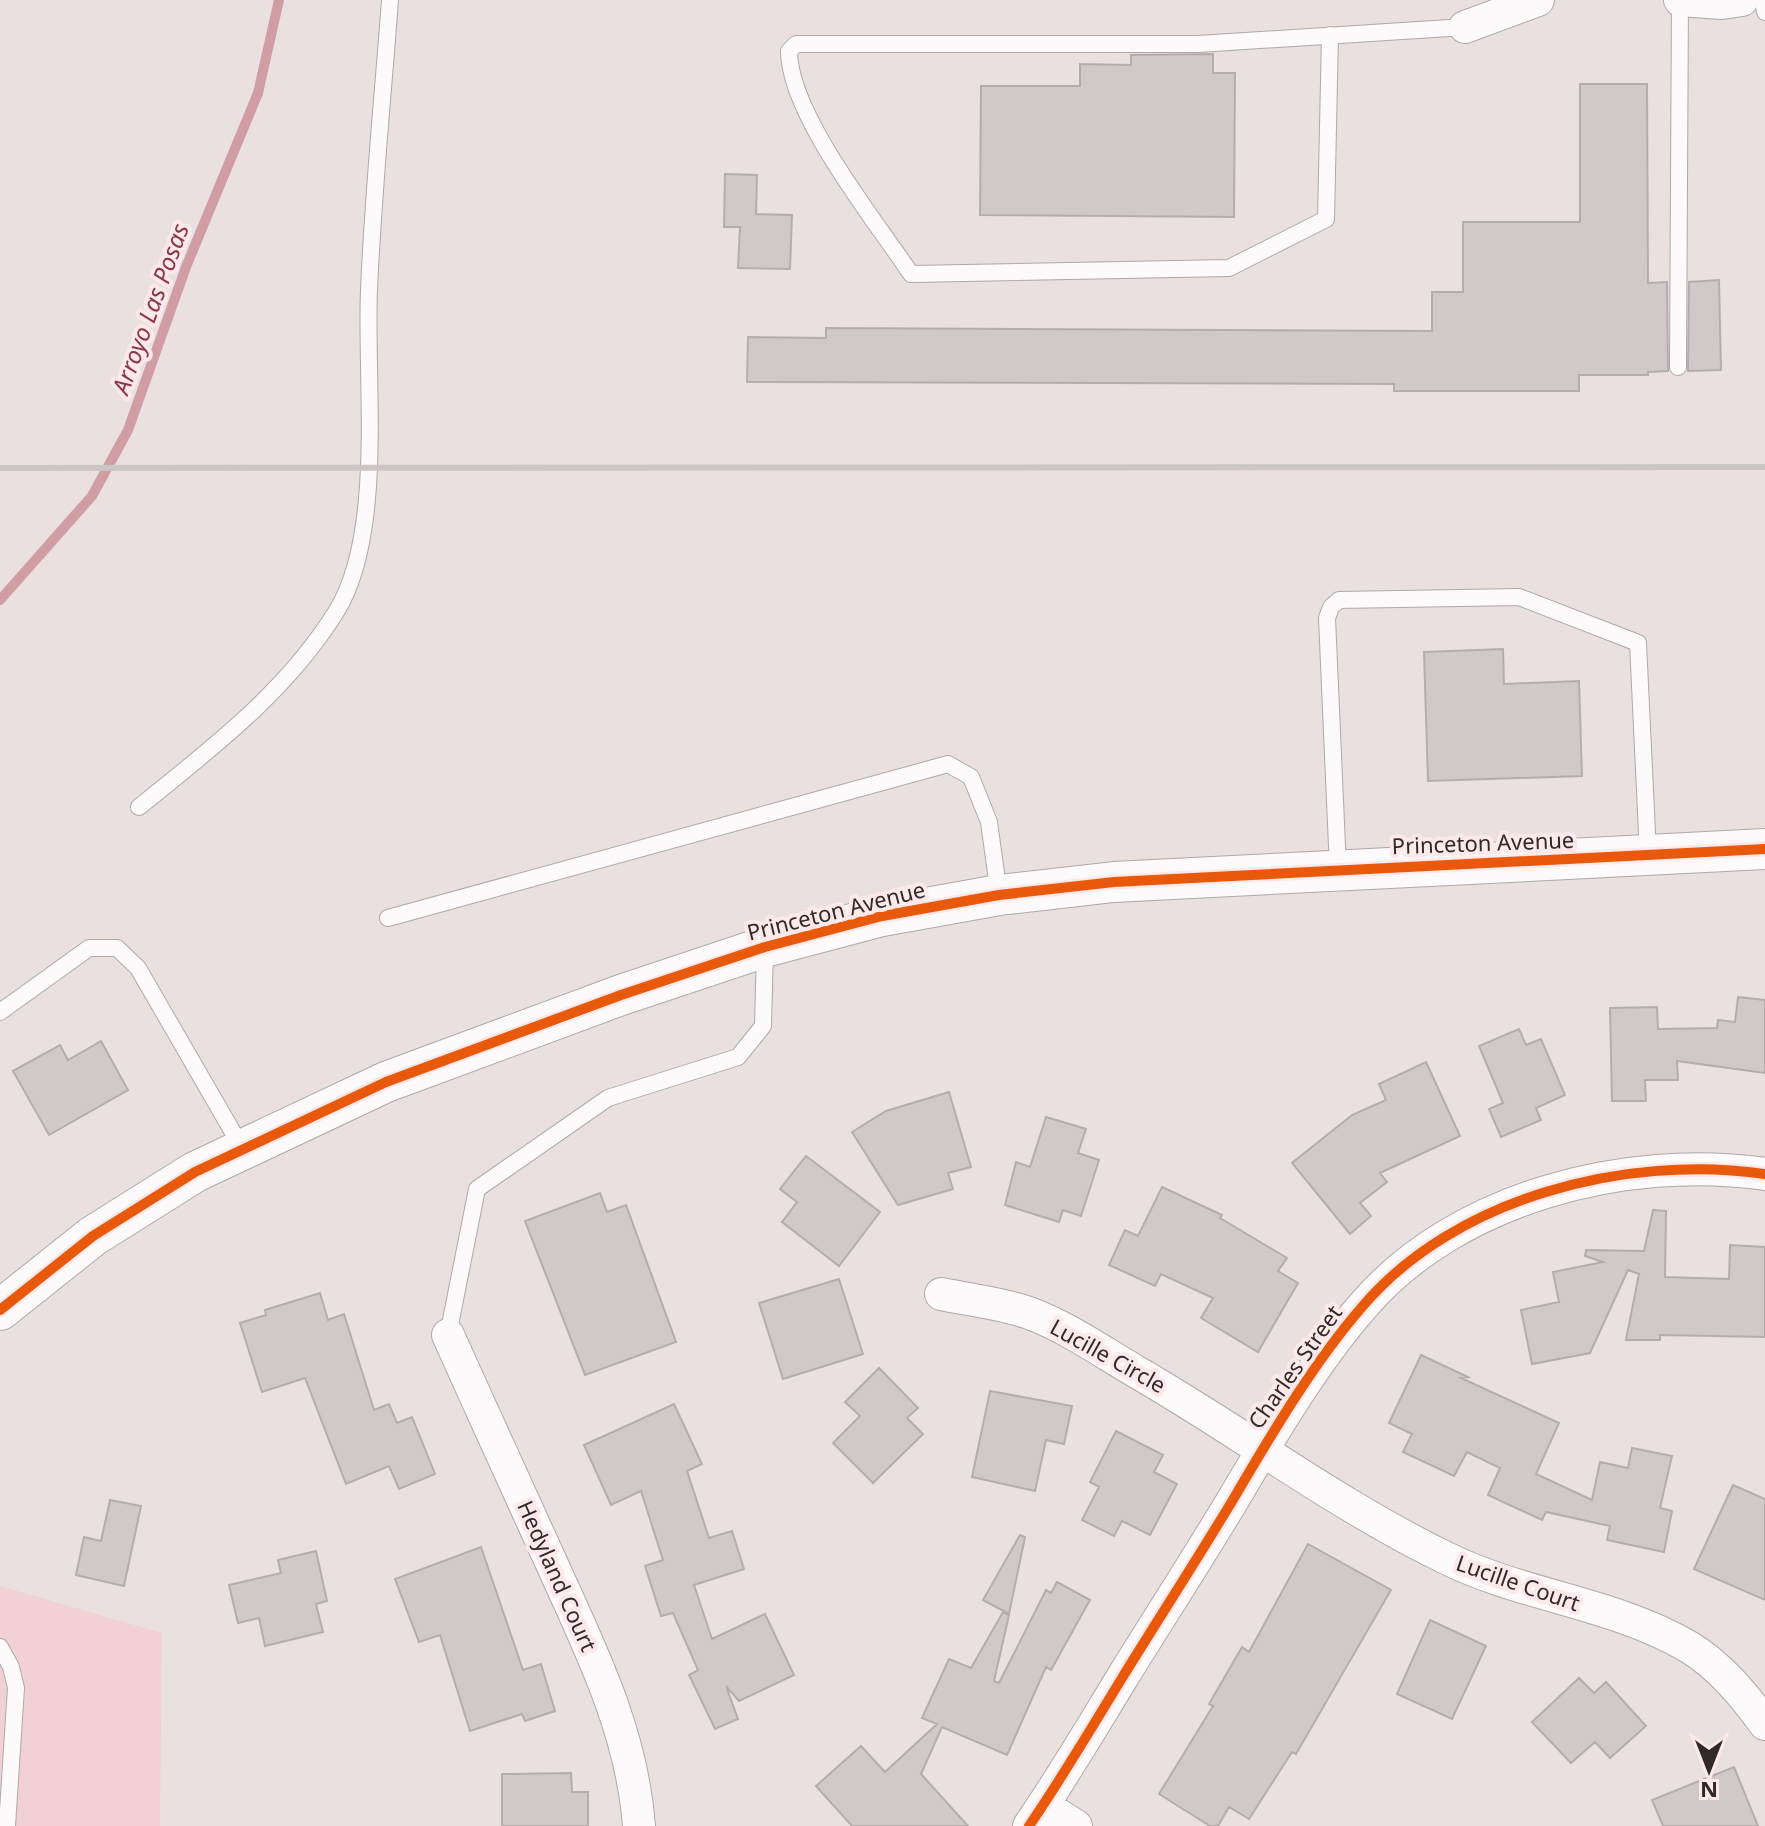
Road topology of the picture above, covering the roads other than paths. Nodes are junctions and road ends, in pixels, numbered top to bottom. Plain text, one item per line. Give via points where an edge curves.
1 (390, 0) edge
2 (1538, 0) edge
3 (1680, 0) edge
4 (1742, 0) edge
5 (1763, 0) edge
6 (1765, 12) edge
7 (1484, 14) edge
8 (1330, 35) junction
9 (1678, 367) dead end
10 (139, 807) dead end
11 (1765, 849) edge
12 (1648, 856) junction
13 (1338, 869) junction
14 (999, 895) junction
15 (388, 918) dead end
16 (765, 947) junction
17 (0, 1012) edge
18 (243, 1149) junction
19 (1765, 1174) edge
20 (941, 1294) dead end
21 (0, 1310) edge
22 (448, 1335) joint
23 (1262, 1447) junction
24 (0, 1647) edge
25 (1765, 1724) edge
26 (1036, 1816) edge
27 (7, 1826) edge
28 (639, 1826) edge
29 (1076, 1826) edge

1 - 10 lane via 369,290 368,465 360,551 337,610 302,658 246,721
2 - 7 street
3 - 4 street
3 - 9 lane
5 - 6 lane
7 - 8 lane
8 - 8 lane via 1198,44 796,44 789,61 805,113 911,274 1229,268 1326,219
11 - 12 street, Princeton Avenue
12 - 13 street, Princeton Avenue
12 - 13 lane via 1638,643 1519,597 1339,600 1327,618
13 - 14 street, Princeton Avenue via 1114,882
14 - 15 lane via 989,822 971,777 948,764
14 - 16 street, Princeton Avenue via 882,916
16 - 18 street, Princeton Avenue via 386,1082
16 - 22 lane via 763,1026 738,1057 608,1098 477,1189
17 - 18 lane via 89,948 117,948 138,968
18 - 21 street, Princeton Avenue via 195,1172 93,1236
19 - 23 street, Charles Street via 1684,1168 1572,1183 1464,1226 1420,1255 1362,1306
20 - 23 street, Lucille Circle via 1027,1312 1057,1325
22 - 28 street, Hedyland Court via 626,1739
23 - 25 street, Lucille Court via 1361,1512 1445,1558 1688,1647 1731,1681
23 - 26 street, Charles Street
24 - 27 lane via 16,1688
26 - 29 street

